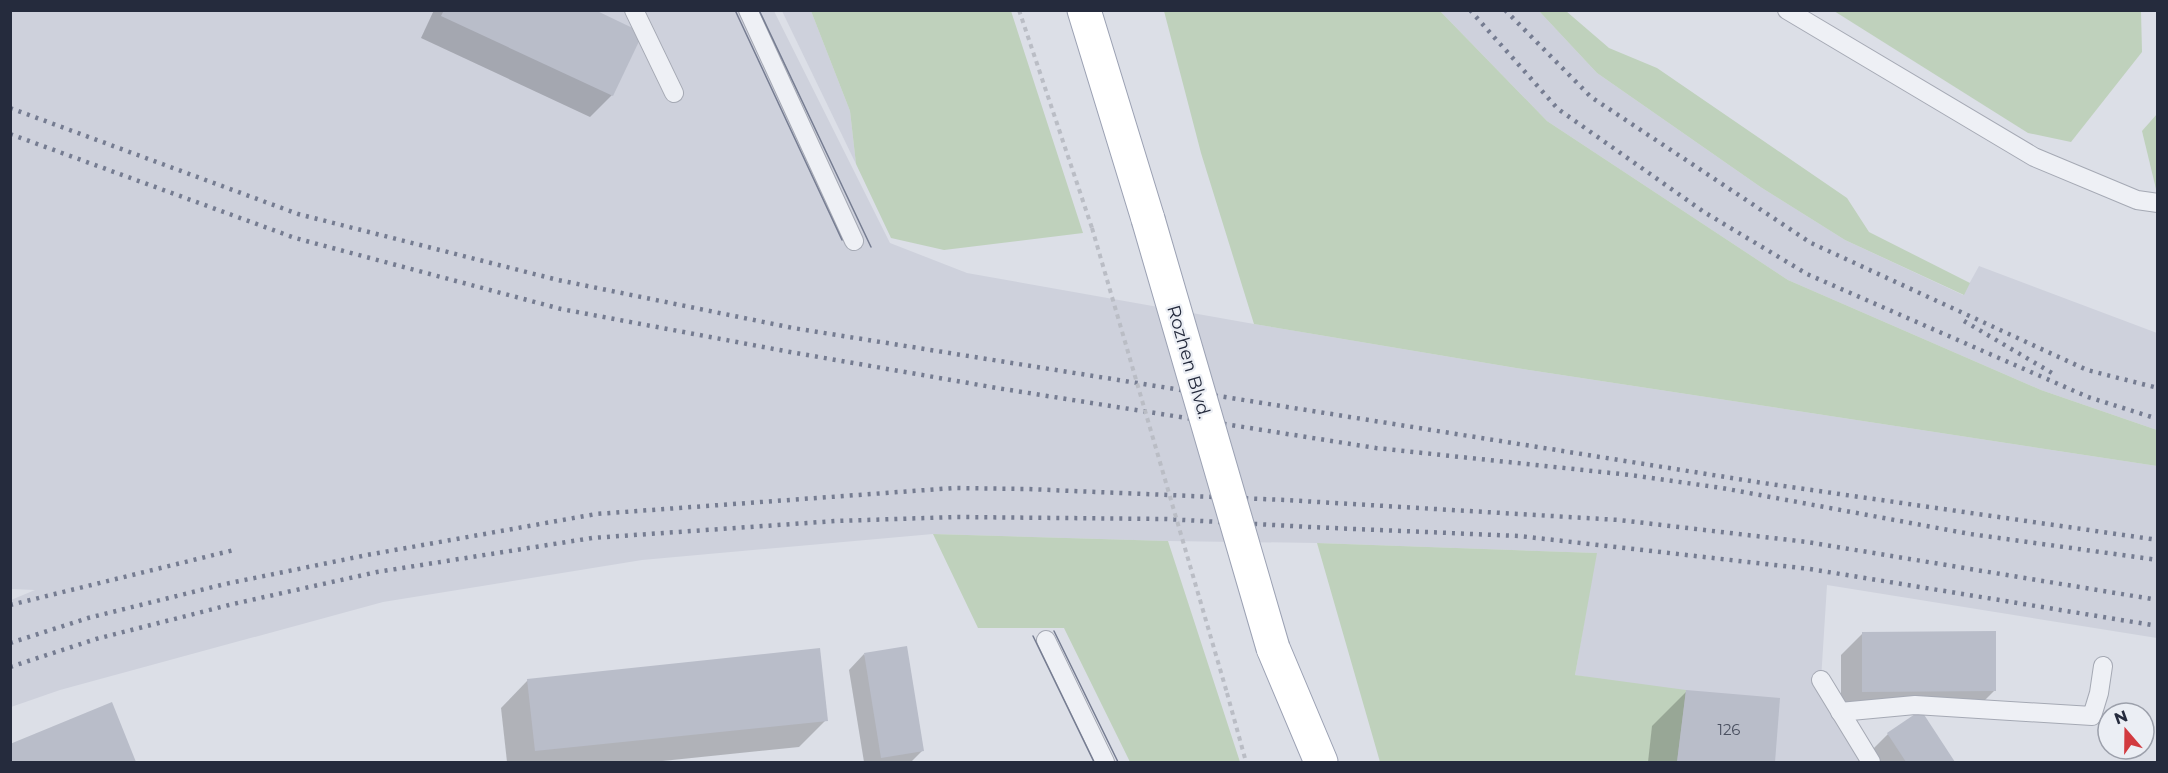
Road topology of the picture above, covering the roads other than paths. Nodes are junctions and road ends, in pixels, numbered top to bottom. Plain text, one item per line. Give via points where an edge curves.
1 (634, 10) edge
2 (748, 10) edge
3 (1072, 10) edge
4 (1084, 10) edge
5 (1096, 10) edge
6 (1787, 10) edge
7 (1104, 77) junction
8 (674, 93) dead end
9 (2157, 202) edge
10 (854, 241) dead end
11 (1046, 640) dead end
12 (1273, 648) junction
13 (2103, 666) dead end
14 (1821, 680) dead end
15 (1840, 712) junction
16 (1105, 762) edge
17 (1300, 762) edge
18 (1321, 762) edge
19 (1872, 762) edge

1 - 8 lane
2 - 10 lane
3 - 7 main road, Rozhen Blvd.
4 - 7 main road, Rozhen Blvd.
5 - 7 main road, Rozhen Blvd.
6 - 9 lane via 2034,157 2137,200
7 - 12 main road, Rozhen Blvd., bridge
11 - 16 lane
12 - 17 main road, Rozhen Blvd.
12 - 18 main road, Rozhen Blvd.
13 - 15 lane via 2092,716 1915,705
14 - 15 lane
15 - 19 lane

